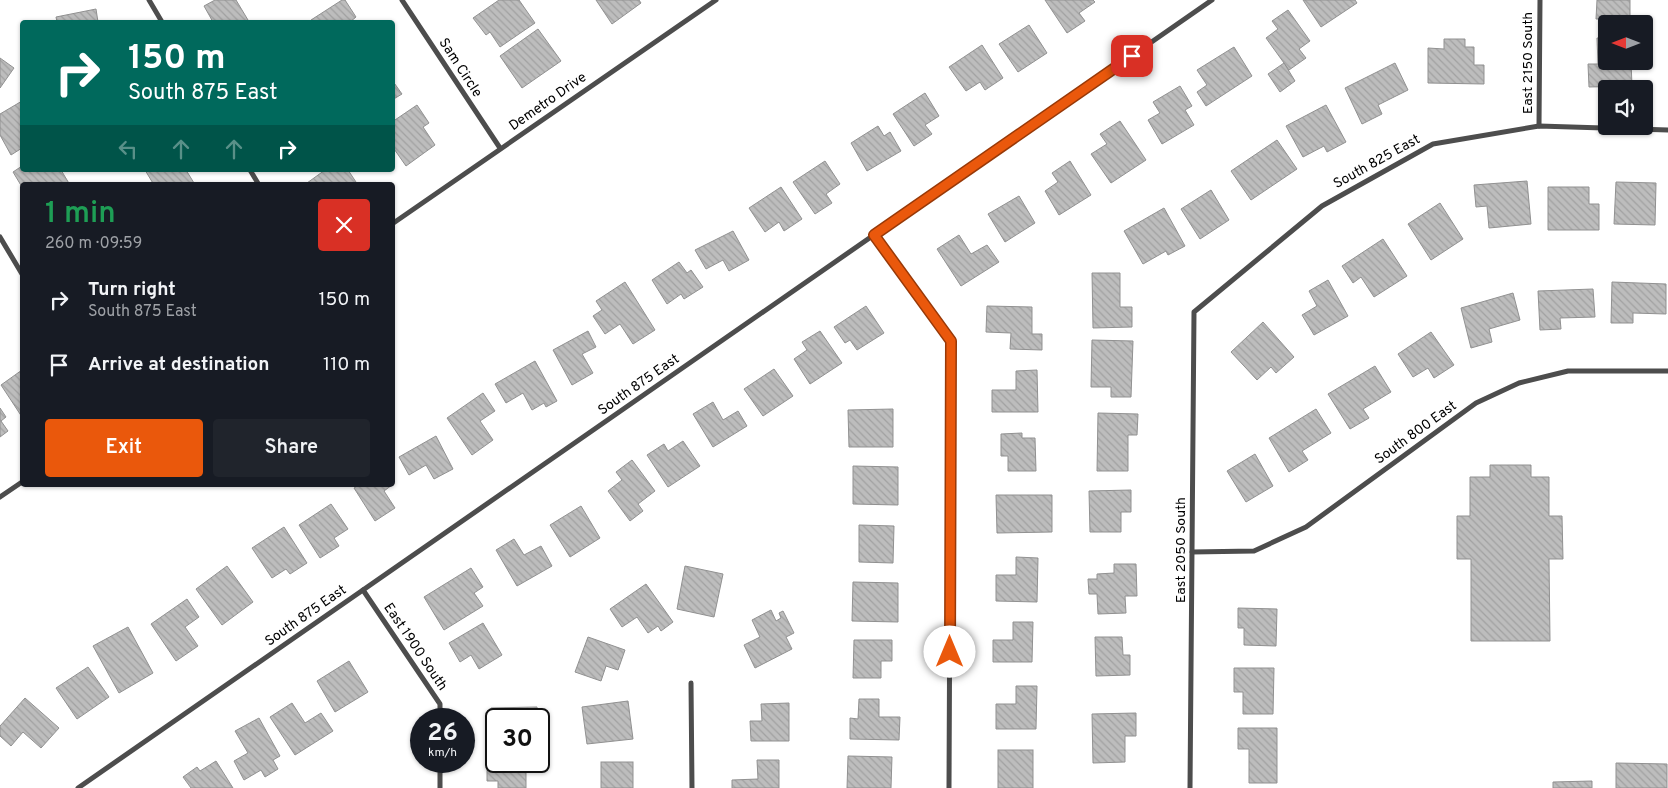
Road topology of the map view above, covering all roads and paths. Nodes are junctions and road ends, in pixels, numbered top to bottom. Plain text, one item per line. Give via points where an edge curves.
1 (149, 0) edge
2 (402, 0) edge
3 (716, 0) edge
4 (1212, 0) edge
5 (1540, 0) edge
6 (161, 20) edge
7 (1539, 126) junction
8 (1668, 130) edge
9 (500, 148) junction
10 (395, 222) edge
11 (874, 235) junction
12 (0, 237) edge
13 (20, 271) edge
14 (1194, 312) joint
15 (1668, 371) edge
16 (20, 483) edge
17 (0, 497) edge
18 (1192, 552) junction
19 (363, 590) junction
20 (692, 683) dead end
21 (440, 708) edge
22 (440, 773) edge
23 (78, 788) edge
24 (440, 788) edge
25 (692, 788) edge
26 (949, 788) edge
27 (1190, 788) edge

1 - 6 street
2 - 9 street, Sam Circle
3 - 9 street, Demetro Drive
4 - 11 street, South 875 East
5 - 7 street, East 2150 South
7 - 8 street, South 825 East
7 - 14 street, South 825 East via 1433,144 1322,206
9 - 10 street, Demetro Drive
11 - 19 street, South 875 East
11 - 26 street via 951,341
12 - 13 street
14 - 18 street, East 2050 South
15 - 18 street, South 800 East via 1568,371 1520,383 1476,403 1306,527 1254,550
16 - 17 street
18 - 27 street, East 2050 South
19 - 21 street, East 1900 South
19 - 23 street, South 875 East
20 - 25 street
22 - 24 street

